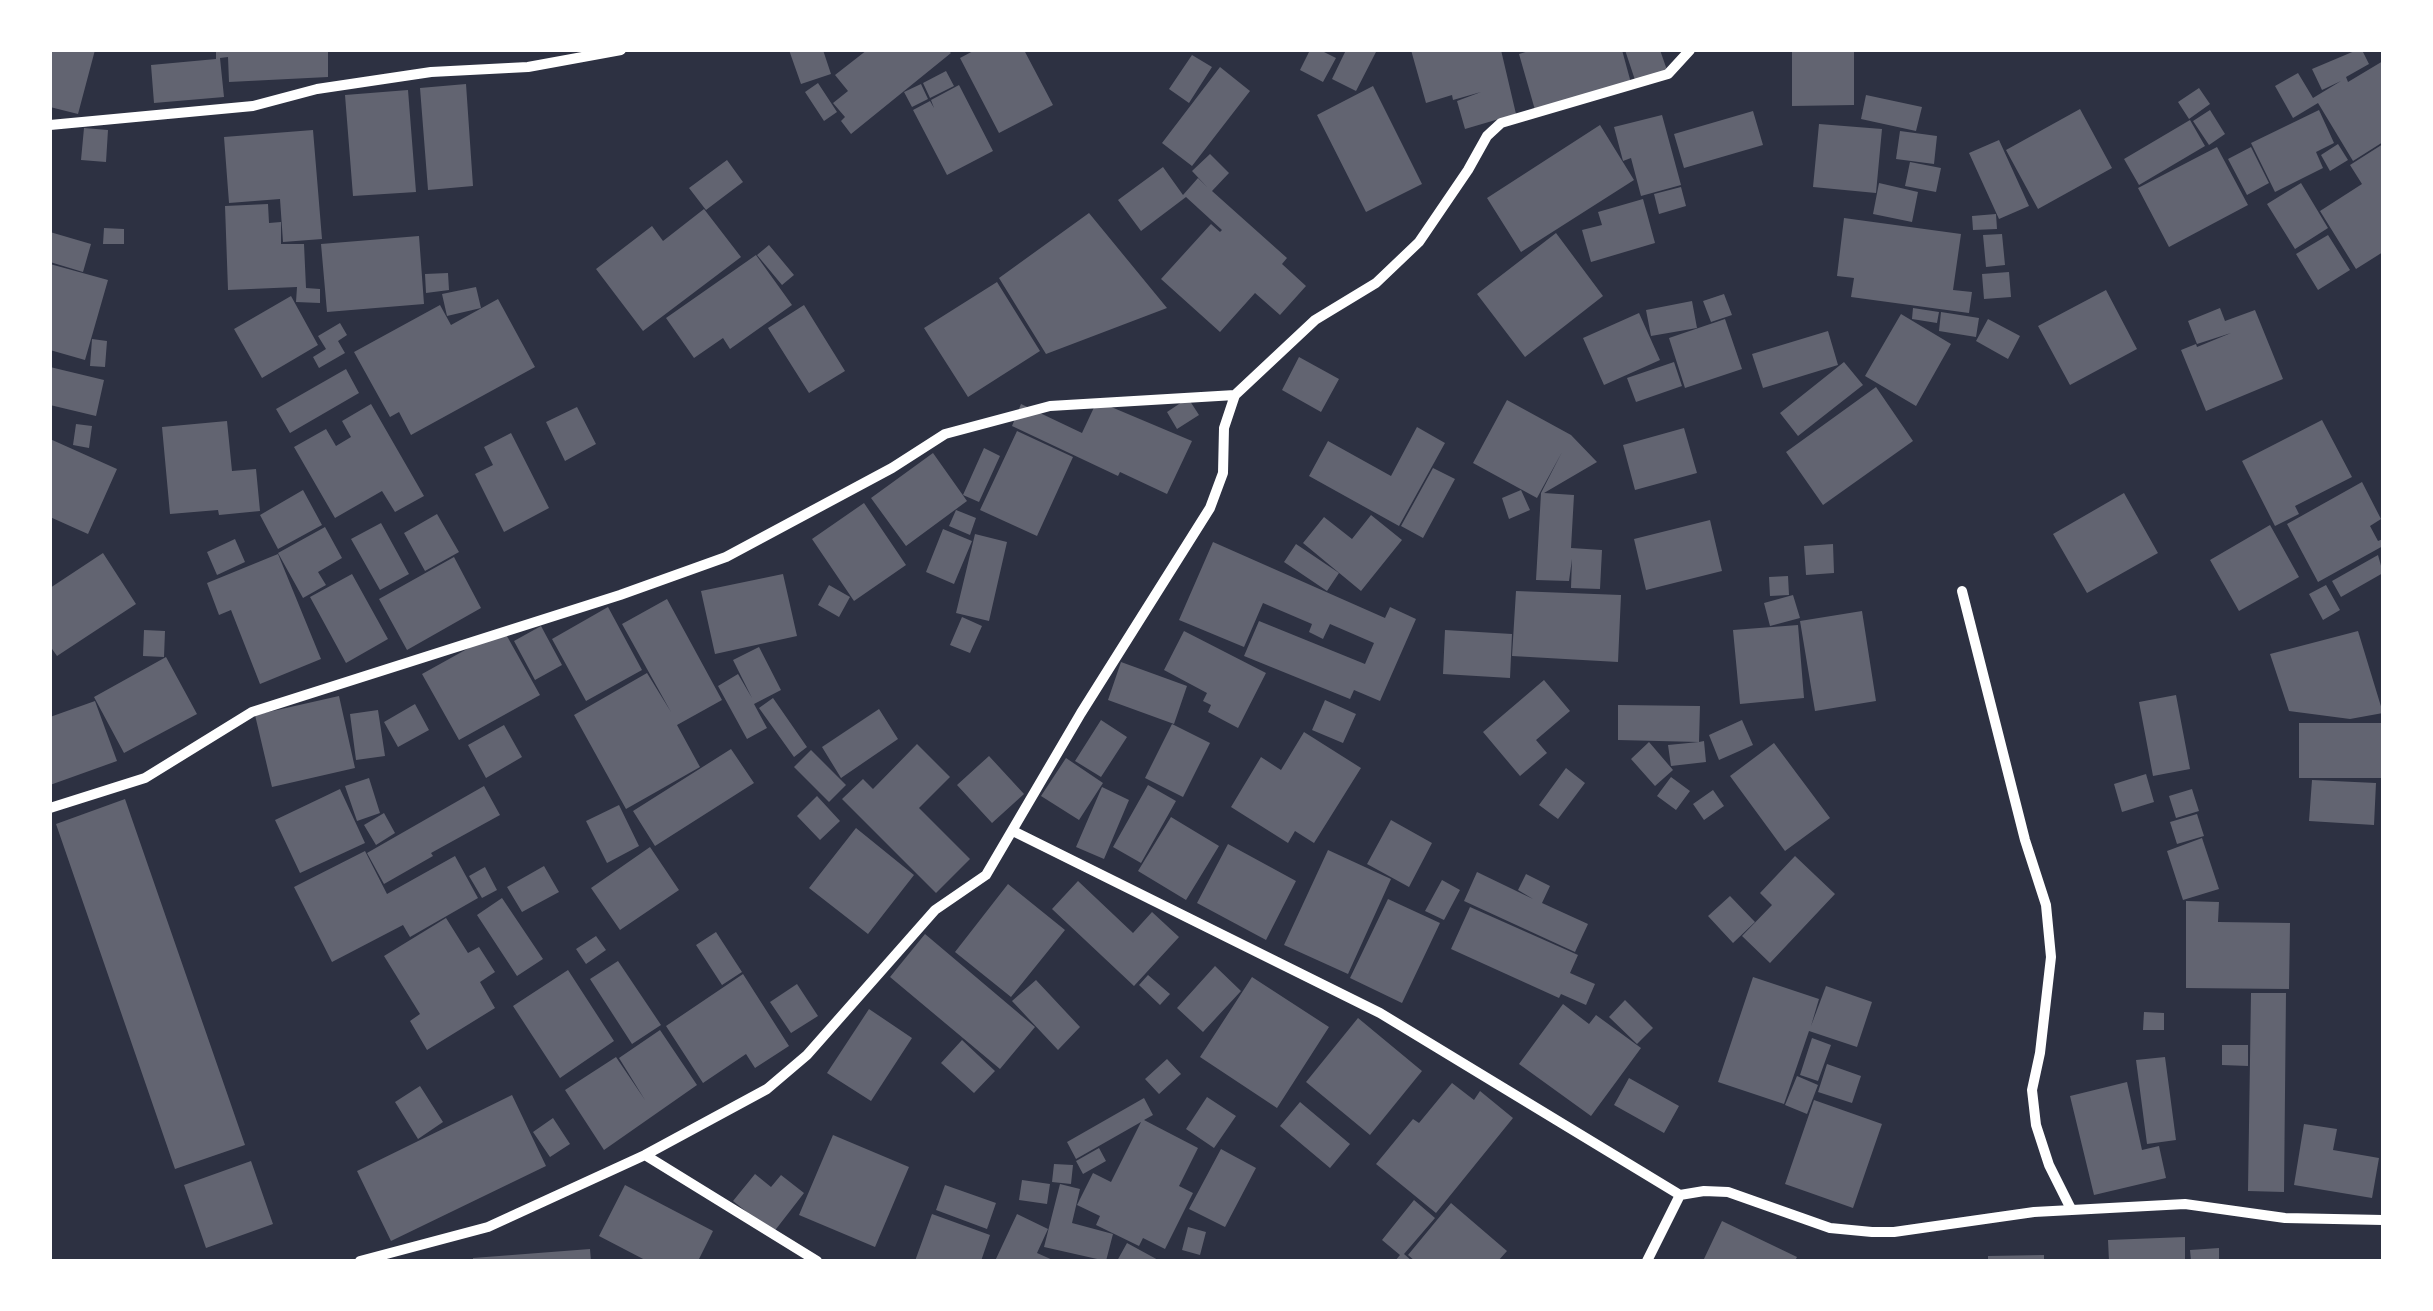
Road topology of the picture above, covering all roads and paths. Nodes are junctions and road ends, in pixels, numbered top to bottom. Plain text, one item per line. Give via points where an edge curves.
1 (622, 50) edge
2 (1690, 50) edge
3 (50, 124) edge
4 (1236, 395) junction
5 (1962, 591) dead end
6 (50, 808) edge
7 (1012, 831) junction
8 (646, 1154) junction
9 (1680, 1195) junction
10 (2071, 1209) junction
11 (2383, 1220) edge
12 (360, 1261) edge
13 (817, 1261) edge
14 (1647, 1261) edge

1 - 3 street via 317,89 253,106
2 - 4 street via 1668,74 1501,123 1419,242 1376,283 1315,320
4 - 6 street via 1050,406 945,434 726,557 252,712 144,778
4 - 7 street via 1210,508
5 - 10 street via 2046,905 2052,957 2032,1090 2048,1165
7 - 8 street via 986,875 935,910 808,1055 767,1089
7 - 9 street via 1380,1013
8 - 12 street via 488,1227
8 - 13 street
9 - 10 street via 1728,1192 1830,1228 1872,1232
9 - 14 street
10 - 11 street via 2185,1204 2285,1218

